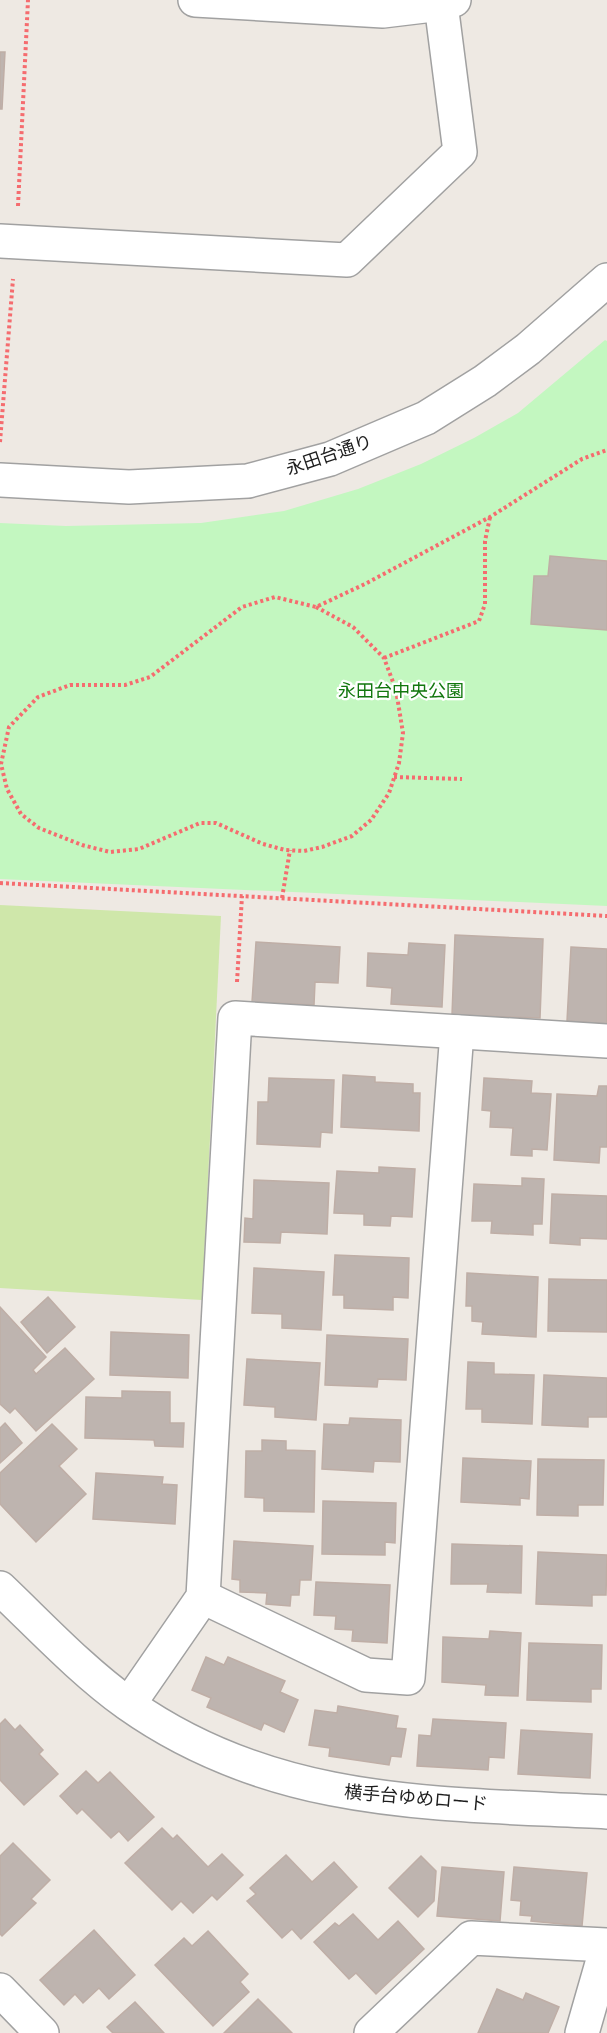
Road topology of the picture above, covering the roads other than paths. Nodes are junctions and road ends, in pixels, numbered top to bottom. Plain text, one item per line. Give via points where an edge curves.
1 (195, 0) edge
2 (448, 2) edge
3 (8, 241) edge
4 (607, 280) edge
5 (0, 480) edge
6 (457, 1032) junction
7 (607, 1041) edge
8 (0, 1588) edge
9 (203, 1597) junction
10 (129, 1704) junction
11 (607, 1812) edge
12 (607, 1946) edge
13 (0, 1990) edge
14 (42, 2033) edge
15 (371, 2033) edge
16 (582, 2033) edge

1 - 2 street via 383,11
2 - 3 street via 460,153 347,260
4 - 5 street, 永田台通り via 528,349 484,381 426,418 330,459 248,481 129,486
6 - 7 street
6 - 9 street via 235,1018
6 - 9 street via 408,1678 366,1675
8 - 10 street, 横手台ゆめロード via 91,1675
9 - 10 street
10 - 11 street, 横手台ゆめロード via 210,1752 270,1775 330,1790 396,1800
12 - 15 street via 471,1938
12 - 16 street
13 - 14 street

